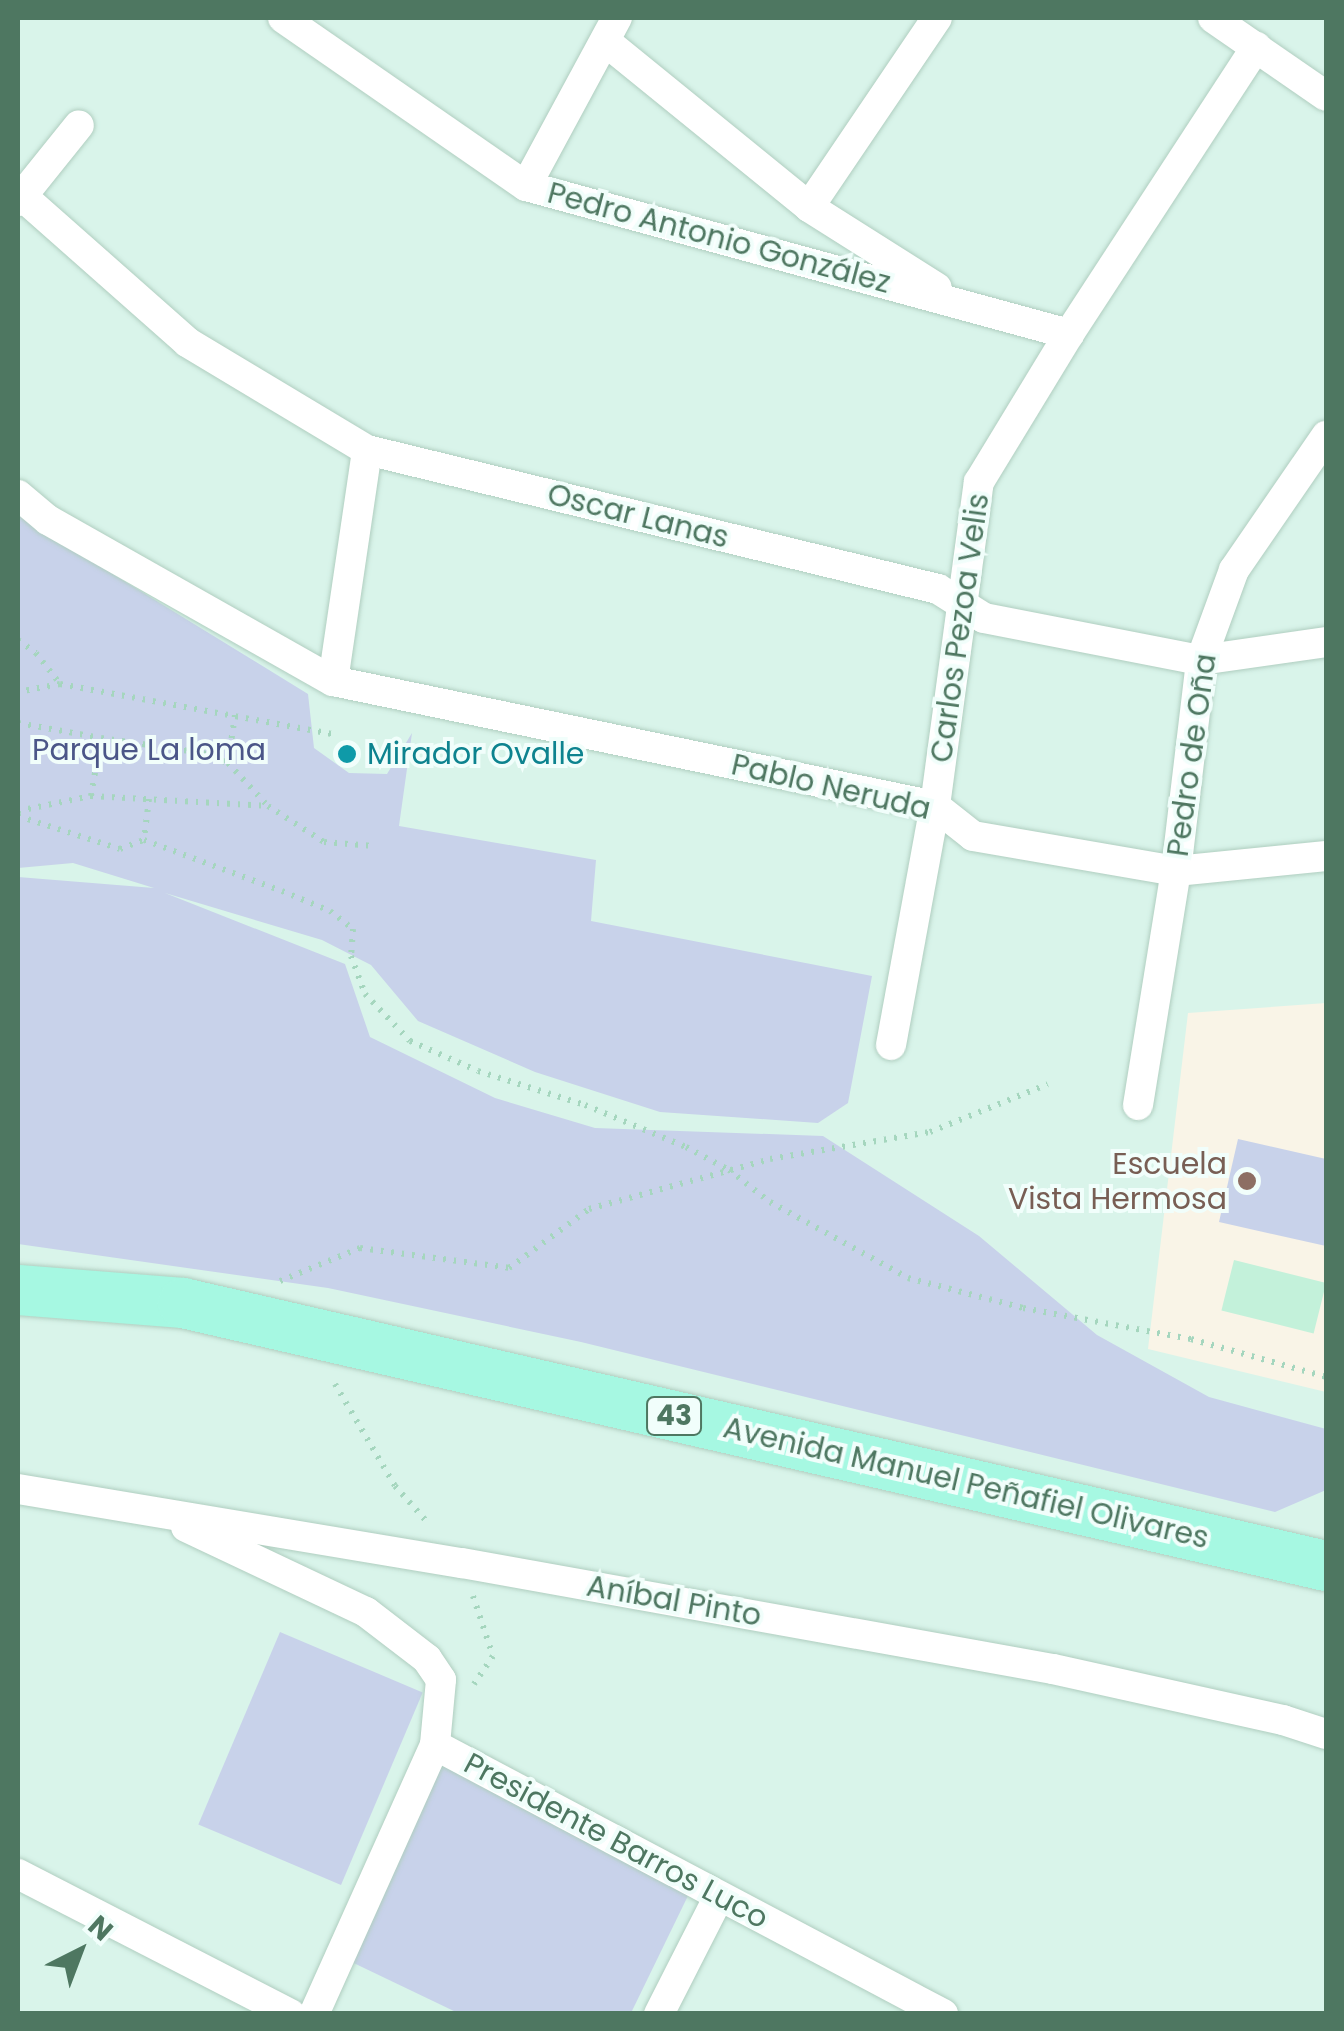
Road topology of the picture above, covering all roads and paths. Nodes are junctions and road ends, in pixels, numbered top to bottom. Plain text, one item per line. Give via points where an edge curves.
1 (283, 18) edge
2 (937, 18) edge
3 (1213, 18) edge
4 (611, 29) edge
5 (1256, 47) junction
6 (1326, 96) edge
7 (80, 125) dead end
8 (526, 186) junction
9 (19, 198) edge
10 (809, 207) junction
11 (965, 306) junction
12 (1068, 334) junction
13 (1326, 436) edge
14 (367, 450) junction
15 (18, 495) edge
16 (964, 605) junction
17 (18, 640) edge
18 (1326, 642) edge
19 (1201, 660) junction
20 (332, 682) junction
21 (60, 684) junction
22 (18, 692) edge
23 (235, 715) junction
24 (18, 723) edge
25 (333, 734) dead end
26 (100, 738) junction
27 (228, 764) junction
28 (92, 796) junction
29 (148, 798) junction
30 (268, 806) junction
31 (935, 806) junction
32 (18, 813) edge
33 (144, 840) junction
34 (374, 846) dead end
35 (1326, 856) edge
36 (1176, 872) junction
37 (892, 1045) dead end
38 (1048, 1084) dead end
39 (1138, 1105) dead end
40 (729, 1170) junction
41 (18, 1290) edge
42 (225, 1312) junction
43 (1326, 1377) edge
44 (18, 1490) edge
45 (151, 1510) junction
46 (1316, 1555) edge
47 (1326, 1734) edge
48 (435, 1745) junction
49 (18, 1874) edge
50 (719, 1896) junction
51 (290, 2014) edge
52 (314, 2014) edge
53 (659, 2014) edge
54 (943, 2014) edge

1 - 8 street, Pedro Antonio González
2 - 10 street
3 - 5 street
4 - 8 street
4 - 10 street, Pedro Antonio González
5 - 6 street
5 - 12 street, Carlos Pezoa Velis
7 - 9 street
8 - 11 street, Pedro Antonio González
9 - 14 street, Oscar Lanas via 187,342
10 - 11 street, Pedro Antonio González
11 - 12 street, Pedro Antonio González
12 - 16 street, Carlos Pezoa Velis via 979,482
13 - 19 street, Pedro de Oña via 1234,570
14 - 16 street, Oscar Lanas via 938,589
14 - 20 street
15 - 20 street, Pablo Neruda via 48,520
16 - 19 street, Oscar Lanas via 984,618
16 - 31 street, Carlos Pezoa Velis
17 - 21 path
18 - 19 street, Oscar Lanas
19 - 36 street, Pedro de Oña
20 - 31 street, Pablo Neruda
21 - 22 path
21 - 23 path
23 - 25 path
23 - 27 path
24 - 26 path
26 - 27 path
26 - 28 path
27 - 30 path
28 - 29 path
28 - 32 path
29 - 30 path
29 - 33 path
30 - 34 path via 324,842
31 - 36 street, Pablo Neruda via 973,836
31 - 37 street, Carlos Pezoa Velis
32 - 33 path via 120,849
33 - 40 path via 342,920 353,929 350,956 365,994 410,1041 478,1072 585,1105
35 - 36 street, Pablo Neruda
36 - 39 street, Pedro de Oña
38 - 40 path via 930,1132
40 - 42 path via 589,1209 509,1268 360,1248
40 - 43 path via 770,1202 908,1278 1191,1339
41 - 42 main road, Avenida Manuel Peñafiel Olivares / 43
42 - 46 main road, Avenida Manuel Peñafiel Olivares / 43
44 - 45 street, Aníbal Pinto
45 - 47 street, Aníbal Pinto via 1053,1668
45 - 48 street, Presidente Barros Luco via 366,1612 401,1636 441,1680
48 - 50 street, Presidente Barros Luco
48 - 52 street
49 - 51 street
50 - 53 street
50 - 54 street, Presidente Barros Luco

